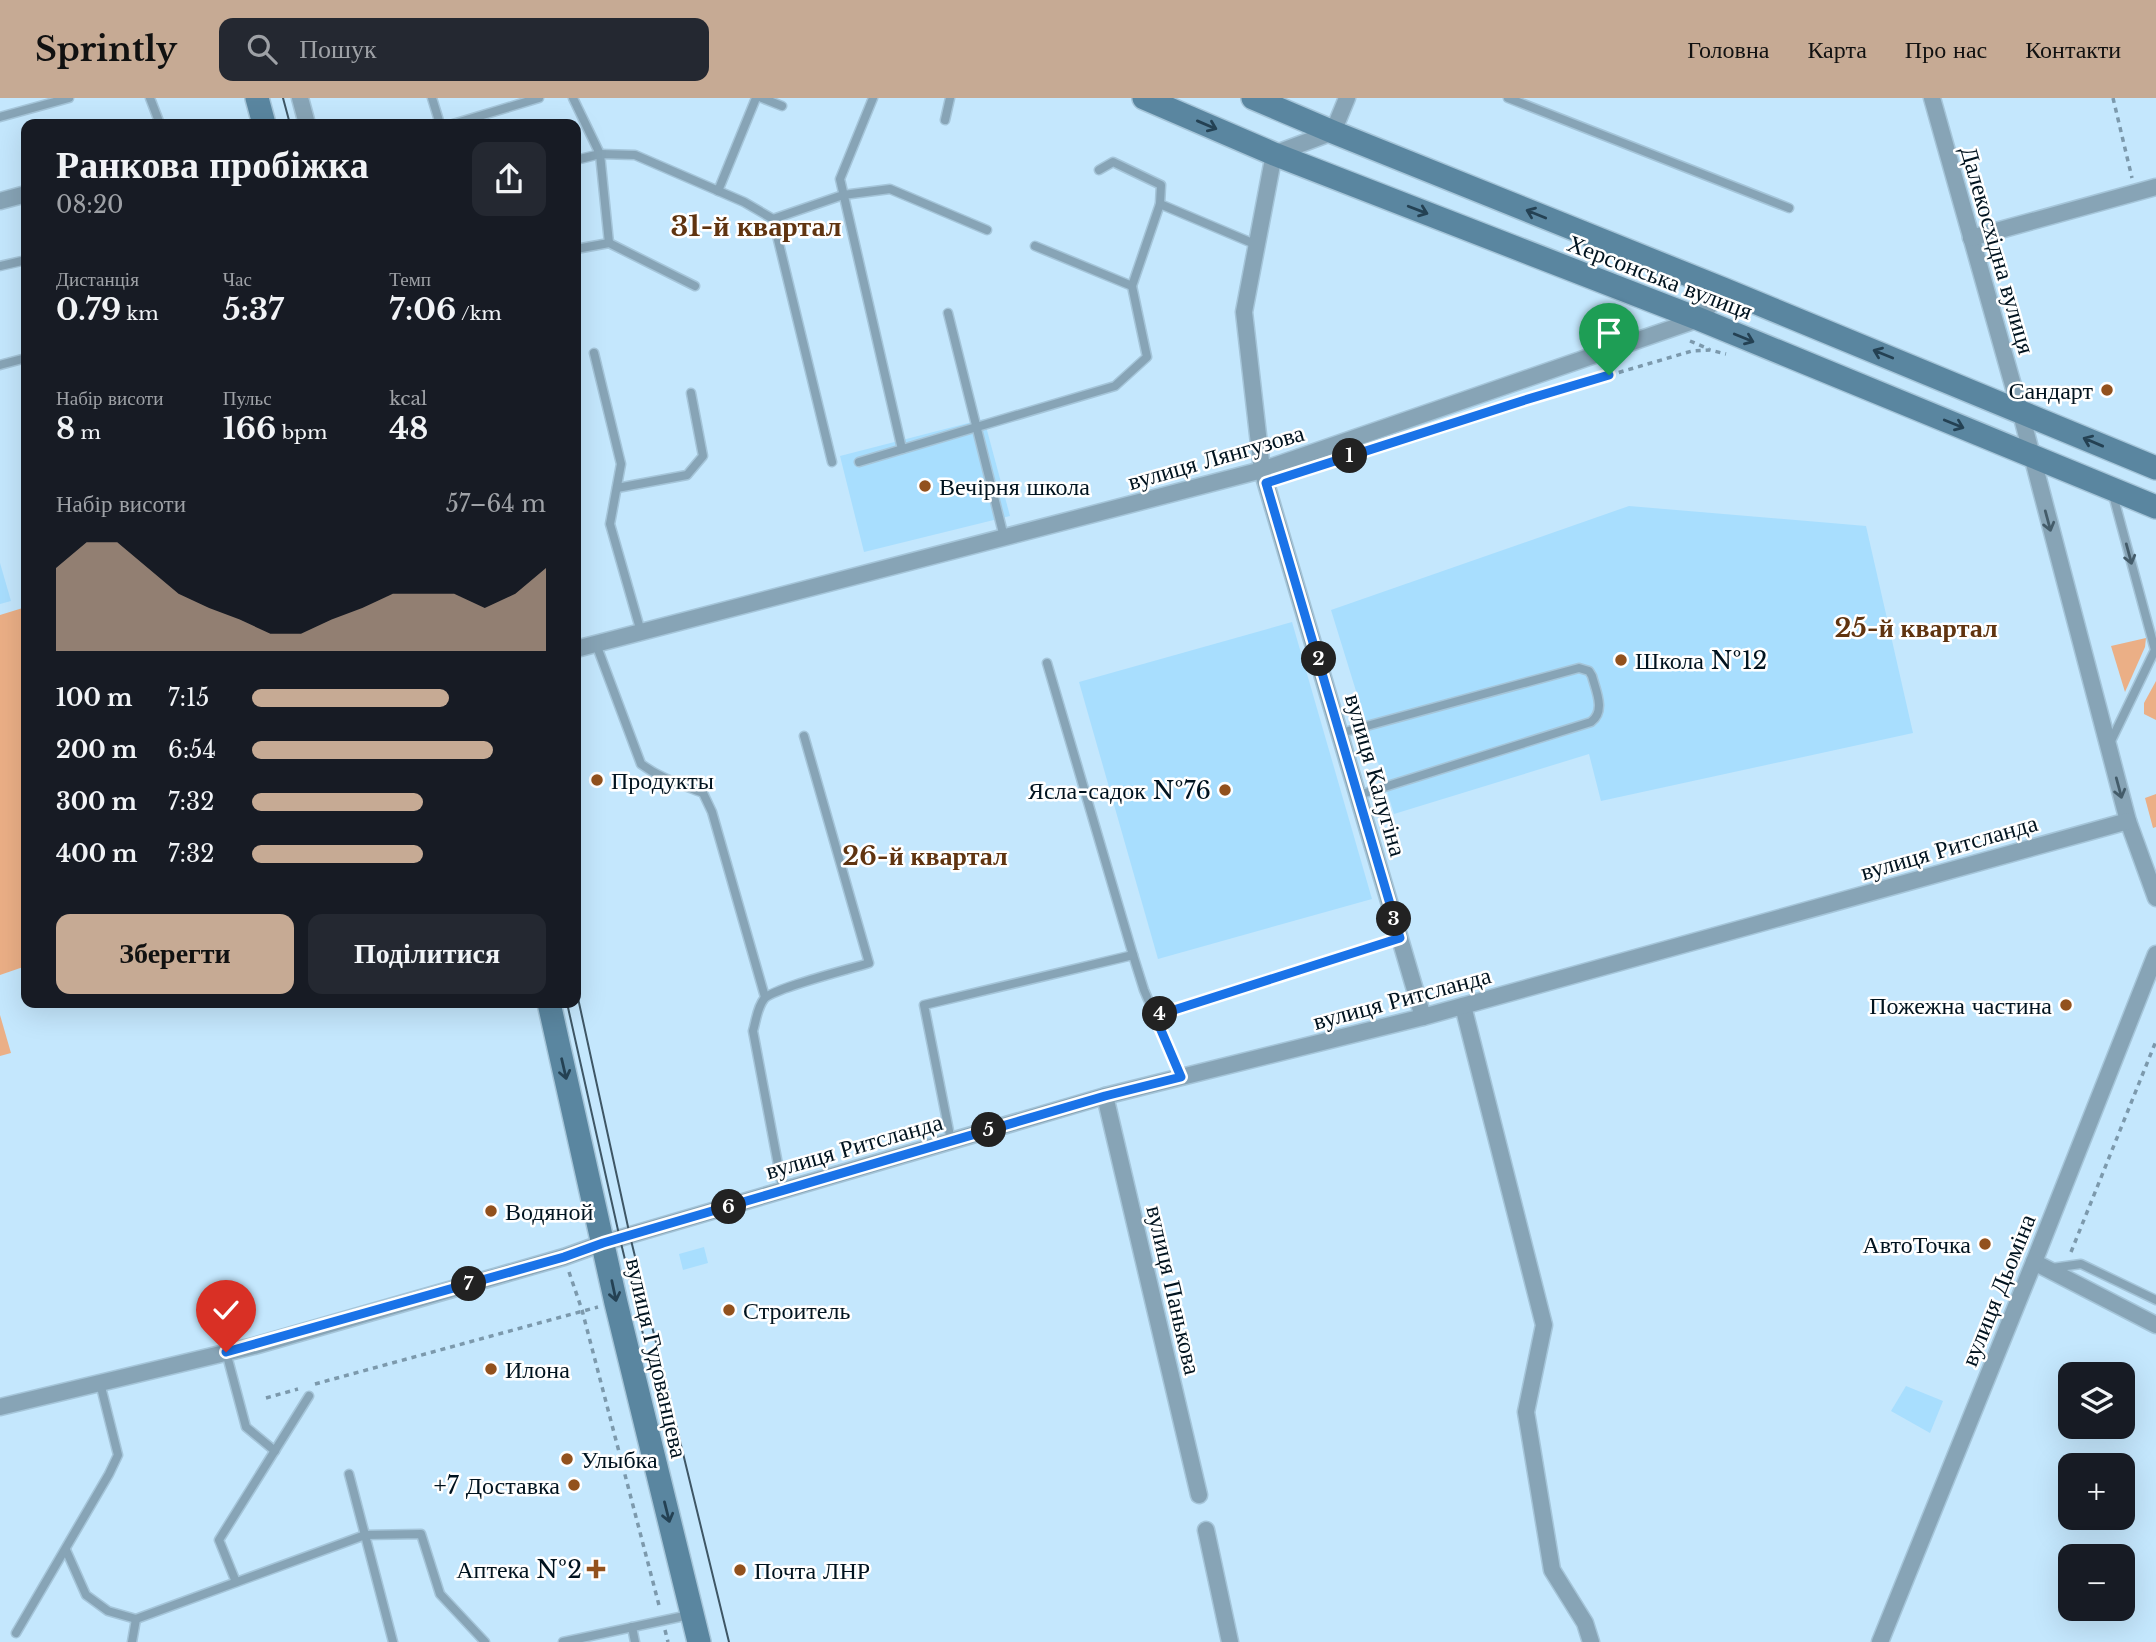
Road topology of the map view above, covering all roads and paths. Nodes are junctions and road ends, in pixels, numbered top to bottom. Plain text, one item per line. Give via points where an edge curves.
1 (69, 98) edge
2 (150, 98) edge
3 (257, 98) edge
4 (300, 98) edge
5 (432, 98) edge
6 (539, 98) edge
7 (573, 98) edge
8 (756, 98) edge
9 (762, 98) edge
10 (873, 98) edge
11 (950, 98) edge
12 (1144, 98) edge
13 (1253, 98) edge
14 (1347, 98) edge
15 (1508, 98) edge
16 (1933, 98) edge
17 (2113, 98) edge
18 (782, 106) dead end
19 (0, 117) edge
20 (158, 119) edge
21 (263, 119) edge
22 (306, 119) edge
23 (438, 119) edge
24 (470, 119) edge
25 (945, 120) dead end
26 (1333, 132) junction
27 (600, 154) junction
28 (1274, 154) junction
29 (581, 159) edge
30 (1099, 170) dead end
31 (2156, 187) edge
32 (718, 191) junction
33 (2136, 192) junction
34 (21, 195) edge
35 (843, 195) junction
36 (0, 201) edge
37 (1160, 204) junction
38 (1788, 208) dead end
39 (773, 219) junction
40 (987, 230) dead end
41 (1971, 237) junction
42 (609, 243) junction
43 (1257, 244) junction
44 (1035, 246) dead end
45 (581, 247) edge
46 (21, 261) edge
47 (0, 267) edge
48 (1132, 285) junction
49 (695, 286) dead end
50 (1723, 289) junction
51 (948, 313) dead end
52 (1699, 319) junction
53 (1692, 351) dead end
54 (594, 353) dead end
55 (21, 359) edge
56 (0, 365) edge
57 (691, 393) dead end
58 (2020, 410) junction
59 (1486, 412) dead end
60 (975, 427) junction
61 (902, 449) junction
62 (2030, 455) junction
63 (832, 462) dead end
64 (859, 463) dead end
65 (2156, 468) edge
66 (1262, 470) junction
67 (617, 488) junction
68 (2112, 489) junction
69 (2156, 507) edge
70 (1004, 537) junction
71 (640, 632) junction
72 (596, 643) junction
73 (581, 648) edge
74 (2155, 650) edge
75 (1047, 663) dead end
76 (1341, 733) junction
77 (804, 736) dead end
78 (2108, 746) junction
79 (1359, 794) junction
80 (2128, 821) junction
81 (2156, 898) edge
82 (1400, 938) junction
83 (2156, 954) edge
84 (1133, 955) junction
85 (765, 997) junction
86 (1463, 1006) junction
87 (550, 1008) edge
88 (1155, 1016) junction
89 (1423, 1017) junction
90 (2156, 1041) edge
91 (1181, 1077) junction
92 (1105, 1096) junction
93 (951, 1141) junction
94 (783, 1191) junction
95 (603, 1243) junction
96 (564, 1257) junction
97 (2040, 1265) junction
98 (2065, 1266) junction
99 (2156, 1300) edge
100 (616, 1303) junction
101 (582, 1310) junction
102 (2156, 1325) edge
103 (226, 1352) junction
104 (100, 1383) junction
105 (309, 1396) dead end
106 (266, 1398) dead end
107 (0, 1407) edge
108 (275, 1451) junction
109 (349, 1474) dead end
110 (1199, 1495) dead end
111 (1206, 1530) dead end
112 (365, 1535) junction
113 (66, 1550) junction
114 (236, 1582) junction
115 (692, 1614) junction
116 (136, 1619) junction
117 (663, 1621) junction
118 (632, 1627) junction
119 (16, 1633) dead end
120 (132, 1642) edge
121 (393, 1642) edge
122 (485, 1642) edge
123 (563, 1642) edge
124 (635, 1642) edge
125 (668, 1642) edge
126 (699, 1642) edge
127 (1230, 1642) edge
128 (1591, 1642) edge
129 (1880, 1642) edge

1 - 19 lane
2 - 20 lane
3 - 21 street
4 - 22 street
5 - 23 lane
6 - 24 lane
7 - 27 lane
8 - 32 lane
9 - 18 lane
10 - 35 lane via 840,179
11 - 25 lane
12 -> 28 street, Херсонська вулиця
13 - 26 street, Херсонська вулиця
14 - 26 street
15 - 38 lane
16 - 41 street, Далекосхідна вулиця
17 - 33 path
26 - 28 street
50 -> 26 street, Херсонська вулиця
27 - 29 lane
27 - 32 lane via 635,155
27 - 42 lane
28 - 43 street, вулиця Калугіна
28 -> 52 street, Херсонська вулиця
30 - 37 lane via 1113,162 1161,185
31 - 33 street
32 - 39 lane
33 - 41 street
34 - 36 street
35 - 39 lane
35 - 40 lane via 890,189
35 - 61 lane
37 - 43 lane
37 - 48 lane
39 - 63 lane
41 - 58 street, Далекосхідна вулиця
42 - 45 lane
42 - 49 lane
43 - 66 street, вулиця Калугіна via 1244,312
44 - 48 lane
46 - 47 lane
48 - 60 lane via 1147,357 1115,387
50 - 52 street
58 -> 50 street, Херсонська вулиця
51 - 60 lane
52 -> 62 street, Херсонська вулиця
52 - 66 street, вулиця Лянгузова
53 - 59 path
54 - 67 lane via 621,464
55 - 56 lane
57 - 67 lane via 703,456 687,475
58 - 62 street, Далекосхідна вулиця
65 -> 58 street, Херсонська вулиця
60 - 61 lane
60 - 70 lane
61 - 64 lane
62 - 68 street, Херсонська вулиця
62 -> 78 street, Далекосхідна вулиця
66 - 70 street, вулиця Лянгузова
66 - 76 street, вулиця Калугіна
67 - 71 lane via 610,524
68 - 69 street, Херсонська вулиця
68 -> 74 lane
70 - 71 street, вулиця Лянгузова
71 - 72 street, вулиця Лянгузова
72 - 73 street, вулиця Лянгузова
72 - 85 lane via 642,764 672,783 703,793
74 - 78 lane
75 - 84 lane
76 - 79 street, вулиця Калугіна
76 - 79 lane via 1579,668 1592,676 1600,710 1591,722
77 - 85 lane via 869,963
78 -> 80 street, Далекосхідна вулиця
79 - 82 street, вулиця Калугіна
80 - 81 street, Далекосхідна вулиця
80 - 86 street, вулиця Ритсланда
82 - 88 lane
82 - 89 street, вулиця Калугіна
83 - 97 street, вулиця Дьоміна
84 - 88 lane
84 - 93 lane via 924,1005
85 - 94 lane via 753,1031
86 - 89 street, вулиця Ритсланда
86 - 128 street via 1544,1325 1526,1412 1552,1570 1585,1623
87 -> 95 street, вулиця Гудованцева
88 - 91 lane
89 - 91 street, вулиця Ритсланда
90 - 98 path
91 - 92 street, вулиця Ритсланда
92 - 93 street, вулиця Ритсланда
92 - 110 street, вулиця Панькова
93 - 94 street, вулиця Ритсланда
94 - 95 street, вулиця Ритсланда
95 - 96 street, вулиця Ритсланда
95 -> 100 street, вулиця Гудованцева
96 - 101 path
96 - 103 street, вулиця Ритсланда
97 - 98 lane
97 - 102 street
97 - 129 street, вулиця Дьоміна
98 - 99 lane via 2081,1264
100 - 101 path
100 -> 115 street, вулиця Гудованцева
101 - 106 path
101 - 117 path
103 - 104 street, вулиця Ритсланда
103 - 108 lane via 246,1427
104 - 107 street, вулиця Ритсланда
104 - 113 lane via 118,1455
105 - 108 lane
108 - 114 lane via 219,1540
109 - 112 lane
111 - 127 street
112 - 114 lane
112 - 121 lane
112 - 122 lane via 421,1534 440,1594
113 - 116 lane via 86,1595 108,1611
113 - 119 lane
114 - 116 lane
115 - 117 lane
115 - 126 street, вулиця Гудованцева
116 - 120 lane
117 - 118 lane
117 - 125 path
118 - 123 lane
118 - 124 lane

